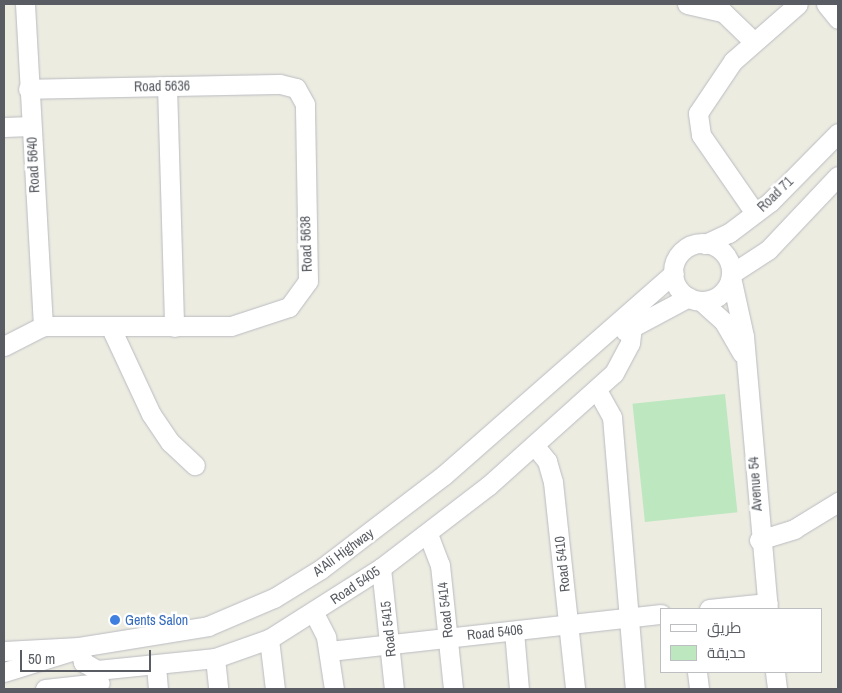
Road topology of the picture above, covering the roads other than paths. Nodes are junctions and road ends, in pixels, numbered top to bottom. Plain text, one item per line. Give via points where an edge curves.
1 (25, 4) edge
2 (687, 4) edge
3 (798, 4) edge
4 (826, 4) edge
5 (838, 19) edge
6 (754, 42) junction
7 (168, 86) junction
8 (296, 88) joint
9 (28, 89) junction
10 (30, 126) junction
11 (4, 127) edge
12 (838, 133) edge
13 (838, 176) edge
14 (755, 213) junction
15 (704, 244) junction
16 (674, 273) junction
17 (731, 275) junction
18 (695, 299) junction
19 (42, 326) junction
20 (110, 326) junction
21 (632, 326) junction
22 (174, 327) junction
23 (4, 346) edge
24 (744, 358) junction
25 (561, 368) junction
26 (597, 390) junction
27 (534, 445) junction
28 (195, 465) dead end
29 (838, 502) edge
30 (428, 534) junction
31 (759, 540) junction
32 (381, 568) junction
33 (768, 606) edge
34 (729, 608) edge
35 (314, 613) junction
36 (660, 614) edge
37 (629, 618) junction
38 (569, 624) junction
39 (514, 631) junction
40 (448, 638) junction
41 (269, 639) junction
42 (390, 644) junction
43 (79, 646) junction
44 (330, 650) junction
45 (4, 651) edge
46 (214, 658) junction
47 (156, 666) junction
48 (4, 672) edge
49 (697, 673) edge
50 (775, 673) edge
51 (99, 681) edge
52 (45, 689) edge
53 (158, 689) edge
54 (218, 689) edge
55 (275, 689) edge
56 (334, 689) edge
57 (394, 689) edge
58 (453, 689) edge
59 (519, 689) edge
60 (575, 689) edge
61 (635, 689) edge
62 (699, 689) edge
63 (776, 689) edge

1 - 9 street, Road 5640
2 - 6 street via 723,12
3 - 6 street
4 - 5 street
6 - 14 street via 727,68 698,113 701,135
7 - 8 street, Road 5636
7 - 9 street, Road 5636
7 - 22 street
8 - 22 street, Road 5638 via 305,104 308,281 289,307 231,326
9 - 10 street, Road 5640
10 - 11 street
10 - 19 street, Road 5640
12 - 14 street, Road 71
13 - 17 street via 768,250
14 - 15 street, Road 71 via 729,233
15 - 16 street via 681,253
15 - 17 street via 722,251
16 - 18 street via 678,287
16 - 25 street, A'Ali Highway
17 - 18 street via 720,295
17 - 24 street, Avenue 54
18 - 21 street, A'Ali Highway
18 - 24 street, Avenue 54 via 724,322
19 - 20 street, Road 5638
19 - 23 street
20 - 22 street, Road 5638
20 - 28 street via 160,428
21 - 25 street, A'Ali Highway via 590,356
21 - 26 street, Road 5405 via 624,359
24 - 31 street, Avenue 54
25 - 43 street, A'Ali Highway via 444,475 321,569 274,598 208,626
26 - 27 street, Road 5405
26 - 37 street via 613,422
27 - 30 street, Road 5405
27 - 38 street, Road 5410 via 552,476
29 - 31 street via 794,529
30 - 32 street, Road 5405
30 - 40 street, Road 5414 via 440,565
31 - 33 street, Avenue 54
32 - 35 street, Road 5405
32 - 42 street, Road 5415
33 - 34 street
35 - 41 street, Road 5405
35 - 44 street
36 - 37 street, Road 5406
37 - 38 street, Road 5406
37 - 61 street
38 - 39 street, Road 5406
38 - 60 street, Road 5410
39 - 40 street, Road 5406
39 - 59 street
40 - 42 street, Road 5406
40 - 58 street, Road 5414
41 - 46 street, Road 5405
41 - 55 street
42 - 44 street, Road 5406
42 - 57 street, Road 5415
43 - 45 street, A'Ali Highway
43 - 48 street, A'Ali Highway via 55,659
43 - 51 street via 83,662
44 - 56 street
46 - 47 street, Road 5405
46 - 54 street
47 - 51 street, Road 5405
47 - 53 street
49 - 62 street
50 - 63 street
51 - 52 street, Road 5405

